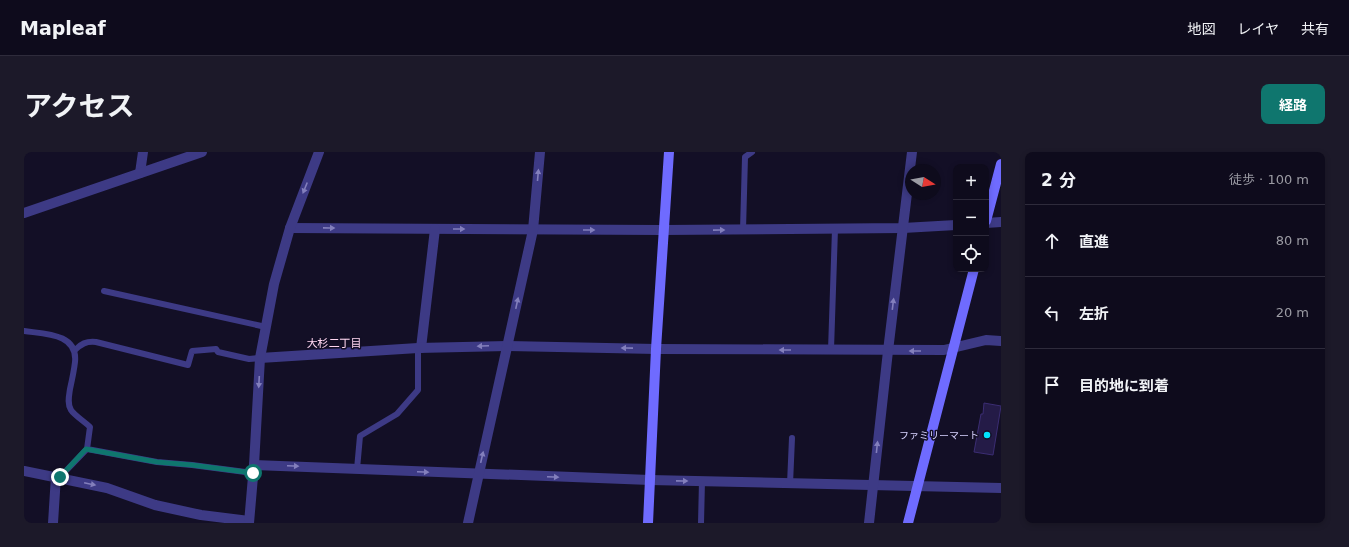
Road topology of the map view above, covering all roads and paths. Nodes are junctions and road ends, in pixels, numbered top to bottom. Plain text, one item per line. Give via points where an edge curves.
1 (143, 152) edge
2 (202, 152) edge
3 (319, 152) edge
4 (540, 152) edge
5 (669, 152) edge
6 (752, 152) edge
7 (912, 152) edge
8 (1001, 164) edge
9 (140, 173) junction
10 (989, 210) edge
11 (24, 213) edge
12 (989, 222) edge
13 (1001, 222) edge
14 (953, 225) edge
15 (290, 228) junction
16 (835, 228) junction
17 (903, 228) junction
18 (435, 229) junction
19 (533, 230) junction
20 (663, 230) junction
21 (743, 230) junction
22 (973, 272) edge
23 (104, 291) dead end
24 (266, 326) junction
25 (24, 331) edge
26 (1001, 341) edge
27 (508, 346) junction
28 (954, 347) junction
29 (420, 348) junction
30 (656, 349) junction
31 (75, 350) junction
32 (831, 350) junction
33 (888, 351) junction
34 (260, 358) junction
35 (792, 438) dead end
36 (86, 449) junction
37 (253, 469) junction
38 (357, 469) junction
39 (24, 471) edge
40 (478, 474) junction
41 (58, 477) junction
42 (650, 480) junction
43 (702, 481) junction
44 (790, 484) junction
45 (873, 486) junction
46 (917, 486) junction
47 (1001, 488) edge
48 (249, 522) edge
49 (53, 523) edge
50 (468, 523) edge
51 (648, 523) edge
52 (701, 523) edge
53 (869, 523) edge
54 (908, 523) edge

1 - 9 street
2 - 9 street
3 -> 15 street
19 -> 4 street
5 - 20 street
6 - 21 lane via 745,157
7 - 17 street
8 - 10 street
9 - 11 street
12 - 13 street
14 - 17 street
15 -> 18 street
15 - 24 street via 274,284
16 - 17 street
16 - 21 street
16 - 32 lane
33 -> 17 street
18 -> 19 street
18 - 29 street
19 -> 20 street
27 -> 19 street
20 -> 21 street
20 - 30 street
22 - 28 street
23 - 24 lane
24 - 34 street
25 - 31 lane via 63,338
26 - 28 street via 986,340
27 -> 29 street
30 -> 27 street
40 -> 27 street
28 -> 33 street via 944,350
28 - 46 street
29 - 34 street
29 - 38 lane via 418,390 397,414 360,436
32 -> 30 street
30 - 42 street
31 - 34 lane via 81,344 96,342 188,365 192,351 216,349 218,352 249,359
31 - 36 lane via 76,360 68,399 71,411 90,427
32 - 33 street
45 -> 33 street
34 -> 37 street
35 - 44 lane
36 - 37 lane via 157,462
36 - 41 lane
37 -> 38 street
37 - 48 street
38 -> 40 street
39 - 41 street
40 -> 42 street
40 - 50 street
41 -> 48 street via 107,488 155,505
41 - 49 street
42 -> 43 street
42 - 51 street
43 - 44 street
43 - 52 lane
44 - 45 street
45 - 46 street
45 - 53 street
46 - 47 street
46 - 54 street

